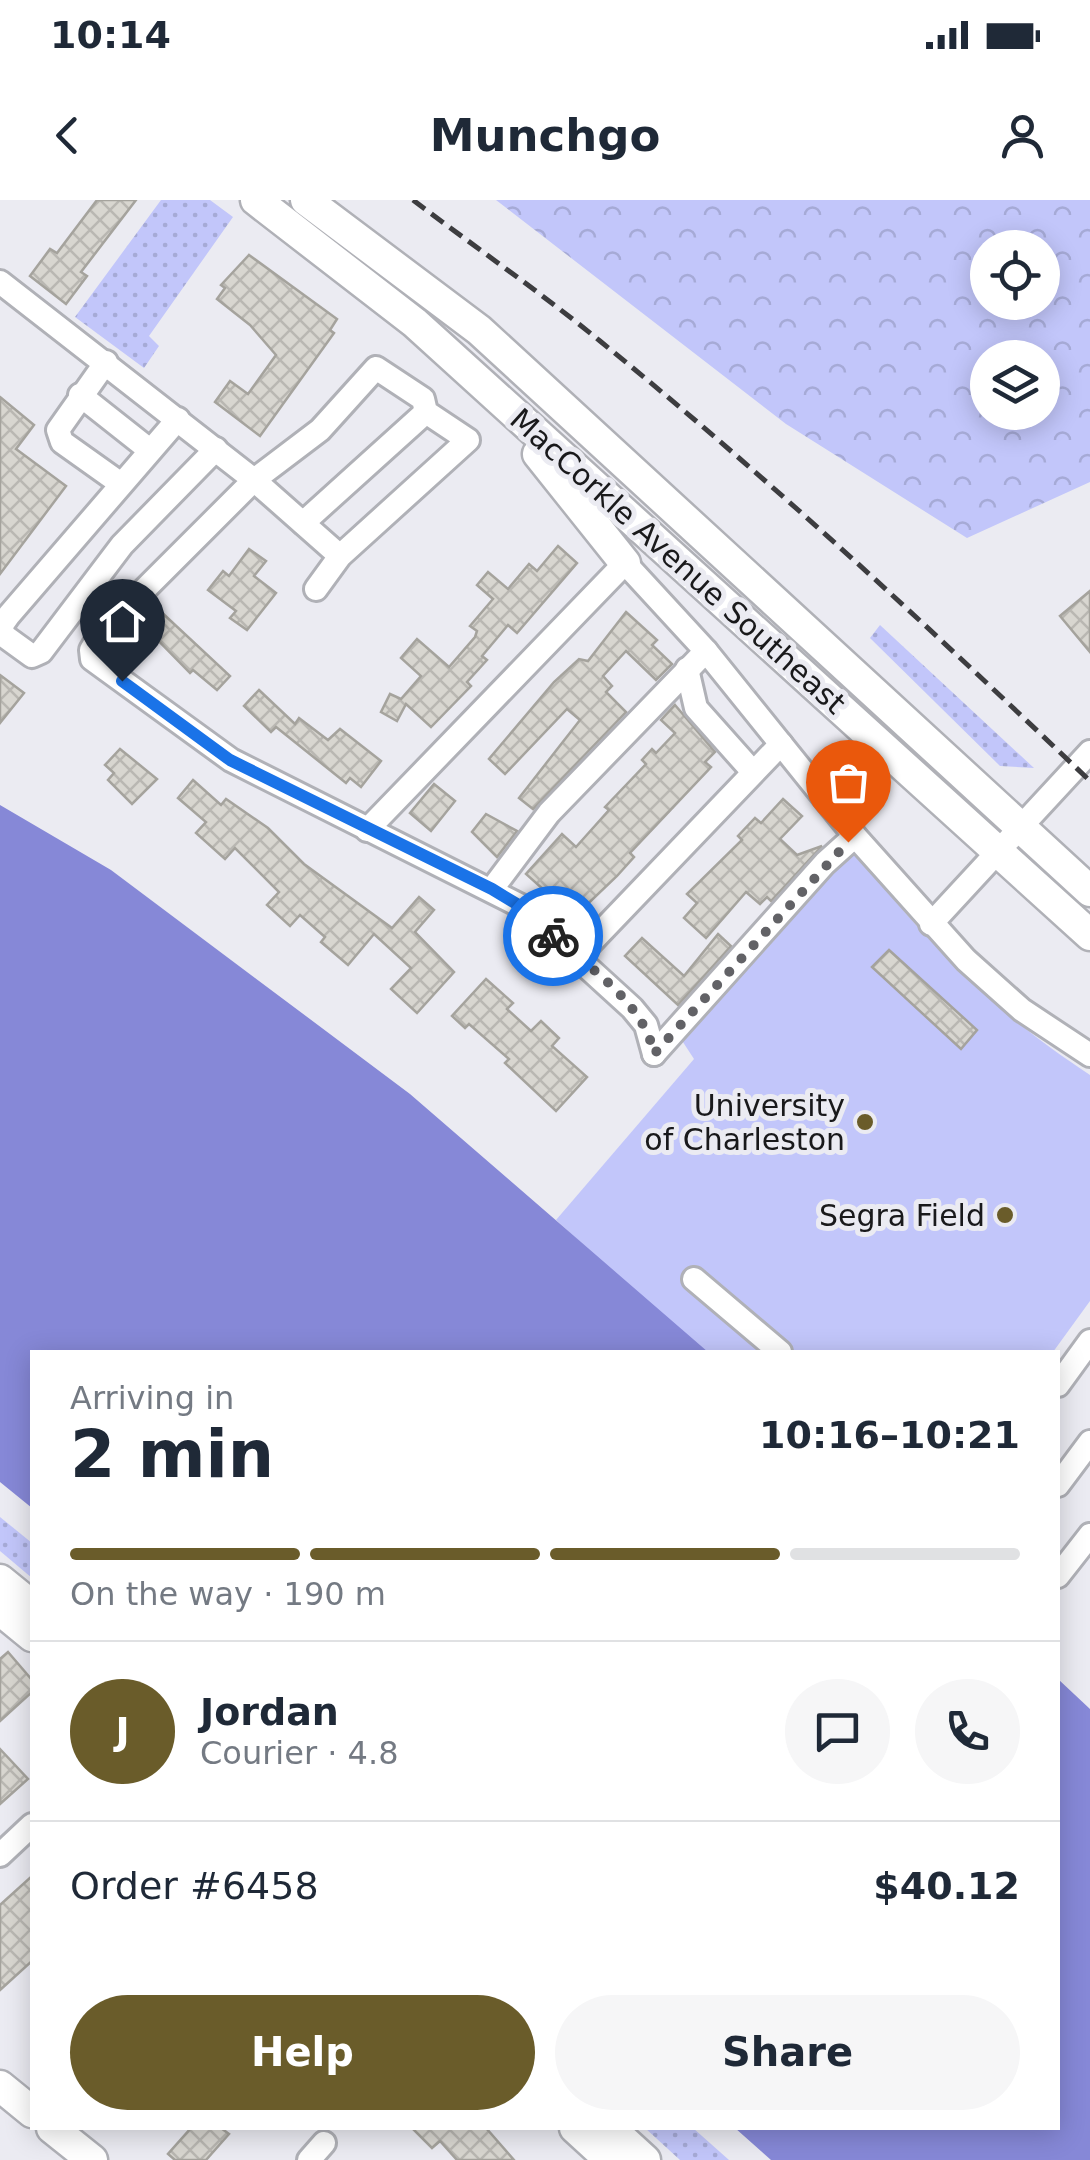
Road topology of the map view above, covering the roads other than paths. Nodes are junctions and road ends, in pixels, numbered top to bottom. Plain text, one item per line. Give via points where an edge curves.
1 (256, 200) edge
2 (306, 200) edge
3 (0, 282) edge
4 (106, 362) junction
5 (480, 381) junction
6 (80, 396) junction
7 (426, 412) junction
8 (178, 418) junction
9 (142, 444) dead end
10 (216, 450) junction
11 (114, 479) dead end
12 (254, 480) junction
13 (303, 523) junction
14 (340, 556) junction
15 (625, 563) junction
16 (316, 589) dead end
17 (706, 650) junction
18 (687, 670) junction
19 (782, 744) junction
20 (1090, 752) edge
21 (753, 772) junction
22 (1021, 827) junction
23 (366, 830) junction
24 (855, 836) junction
25 (998, 852) junction
26 (492, 889) junction
27 (1090, 891) edge
28 (931, 924) junction
29 (1090, 935) edge
30 (577, 957) junction
31 (1090, 1055) edge
32 (694, 1280) dead end
33 (1090, 1341) edge
34 (778, 1350) edge
35 (1060, 1381) edge
36 (1090, 1442) edge
37 (1060, 1482) edge
38 (1090, 1535) edge
39 (1060, 1573) edge
40 (0, 1580) edge
41 (30, 1604) edge
42 (0, 1610) edge
43 (30, 1634) edge
44 (30, 1832) edge
45 (0, 1854) edge
46 (0, 2086) edge
47 (30, 2110) edge
48 (54, 2130) edge
49 (576, 2130) edge
50 (612, 2130) edge
51 (92, 2160) edge
52 (610, 2160) edge
53 (644, 2160) edge

1 - 5 main road, MacCorkle Avenue Southeast
2 - 22 main road, MacCorkle Avenue Southeast via 478,330
3 - 4 street
4 - 6 street
4 - 8 street
5 - 15 main road
5 - 25 main road, MacCorkle Avenue Southeast
6 - 9 street
6 - 11 street via 60,420 58,436
7 - 12 street via 423,400 376,368 320,430
7 - 13 street
7 - 14 street via 468,440 464,448
8 - 10 street
8 - 10 street via 9,615 4,635 32,656 42,652 122,545
10 - 12 street
12 - 13 street
12 - 23 street via 101,633 92,659 230,760
13 - 14 street
14 - 16 street
15 - 17 street
15 - 23 street
17 - 18 street
17 - 19 street
18 - 21 street via 696,708
18 - 26 street via 548,813
19 - 21 street
19 - 24 street
20 - 22 street
21 - 30 street
22 - 25 street
22 - 27 main road, MacCorkle Avenue Southeast
23 - 26 street
24 - 28 street
24 - 30 street via 654,1054 639,1017
25 - 28 street
25 - 29 main road, MacCorkle Avenue Southeast
26 - 30 street
28 - 31 street via 995,988
32 - 34 street
33 - 35 street
36 - 37 street
38 - 39 street
40 - 41 main road
42 - 43 main road
44 - 45 street
46 - 47 main road
48 - 51 main road
49 - 52 main road
50 - 53 main road

